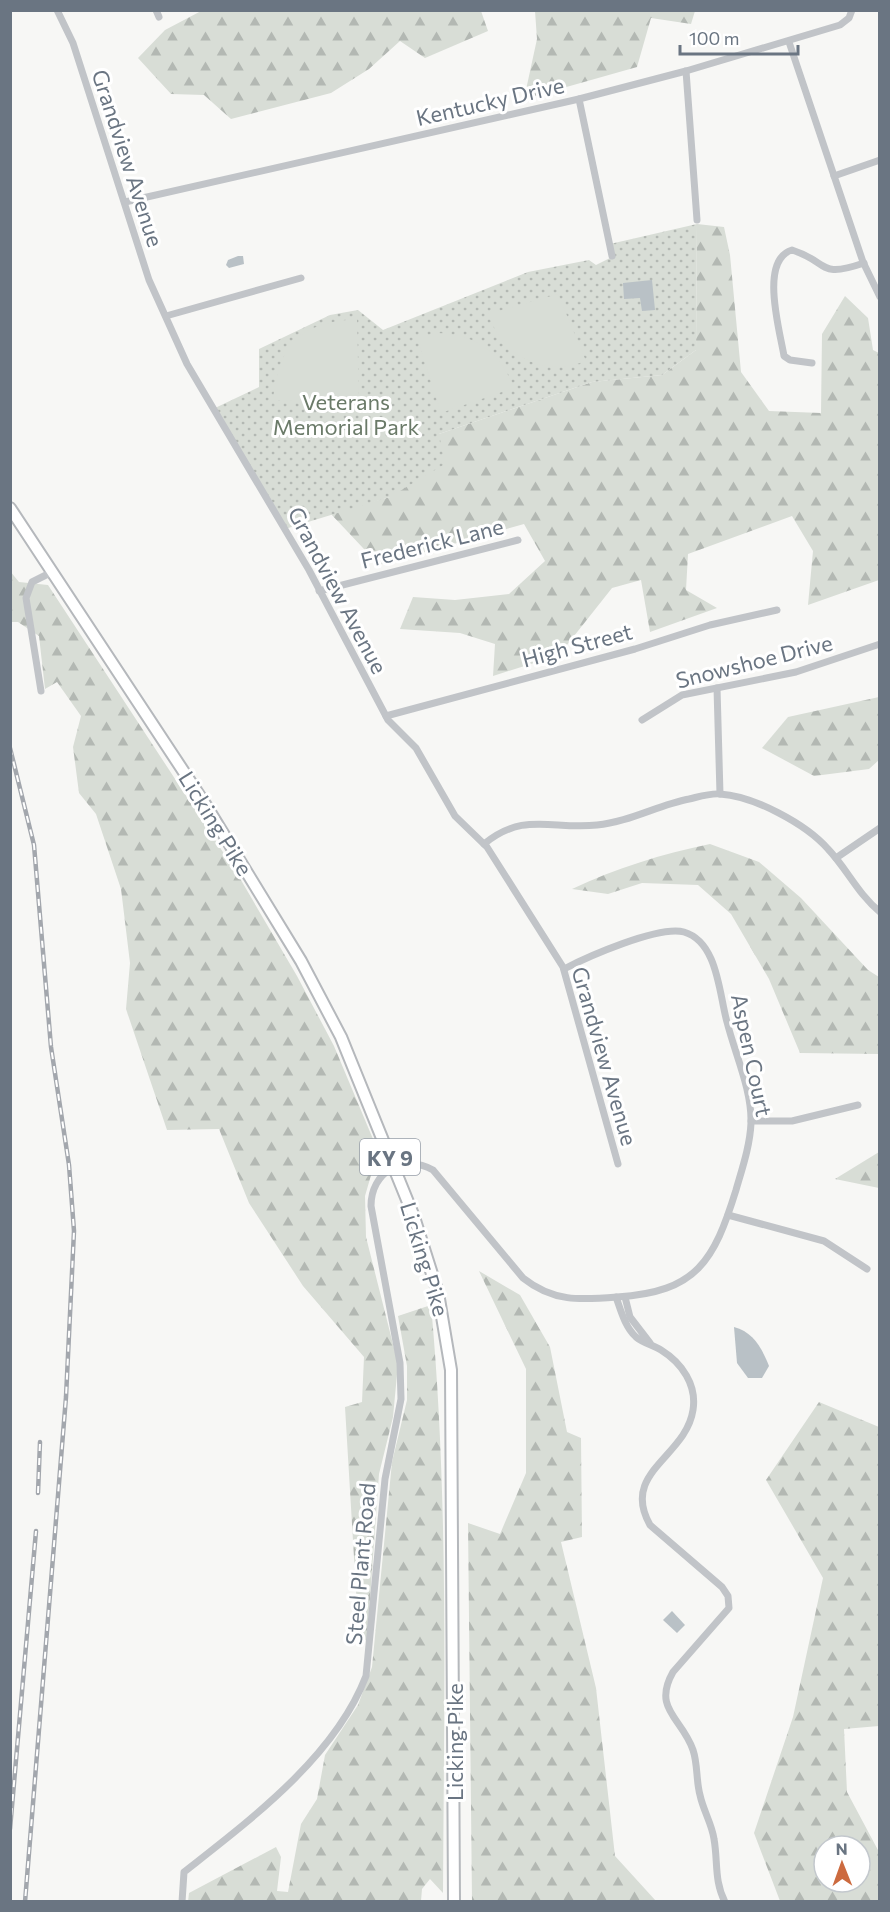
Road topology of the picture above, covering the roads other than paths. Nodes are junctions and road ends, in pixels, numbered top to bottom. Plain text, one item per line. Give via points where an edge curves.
1 (57, 10) edge
2 (852, 10) edge
3 (789, 42) junction
4 (686, 71) junction
5 (579, 99) junction
6 (879, 160) edge
7 (834, 176) junction
8 (124, 202) junction
9 (697, 220) dead end
10 (612, 256) dead end
11 (864, 263) junction
12 (301, 278) dead end
13 (879, 297) edge
14 (166, 316) junction
15 (812, 363) dead end
16 (10, 508) edge
17 (518, 540) dead end
18 (51, 572) junction
19 (319, 591) junction
20 (777, 610) dead end
21 (879, 644) edge
22 (717, 688) junction
23 (40, 691) dead end
24 (386, 716) junction
25 (642, 720) dead end
26 (720, 794) junction
27 (879, 828) edge
28 (484, 844) junction
29 (836, 858) junction
30 (879, 912) edge
31 (564, 969) junction
32 (858, 1105) dead end
33 (751, 1121) junction
34 (618, 1164) dead end
35 (394, 1168) junction
36 (728, 1215) junction
37 (867, 1269) dead end
38 (616, 1297) junction
39 (624, 1297) junction
40 (651, 1345) junction
41 (182, 1902) edge
42 (454, 1902) edge
43 (725, 1902) edge

1 - 8 street, Grandview Avenue via 73,43
2 - 3 street, Kentucky Drive via 840,25
3 - 4 street, Kentucky Drive
3 - 7 street
4 - 5 street, Kentucky Drive
4 - 9 street
5 - 8 street, Kentucky Drive
5 - 10 street
6 - 7 street
7 - 11 street
8 - 14 street, Grandview Avenue via 149,280
11 - 13 street
11 - 15 street via 830,271 792,250 780,258 771,285 784,356
12 - 14 street
14 - 19 street, Grandview Avenue via 188,364
16 - 18 main road, Licking Pike / KY 9
17 - 19 street, Frederick Lane
18 - 23 street via 32,582 26,598
18 - 35 main road, Licking Pike / KY 9 via 205,804 301,961 341,1037
19 - 24 street, Grandview Avenue
20 - 24 street, High Street via 710,625
21 - 22 street, Snowshoe Drive via 796,672
22 - 25 street, Snowshoe Drive via 682,695
22 - 26 street
24 - 28 street, Grandview Avenue via 416,748 455,816
26 - 28 street via 686,799 599,825 518,825
26 - 29 street via 755,804 801,826
27 - 29 street
28 - 31 street, Grandview Avenue
29 - 30 street
31 - 33 street, Aspen Court via 622,944 667,931 684,932 697,940 708,952 715,972
31 - 34 street, Grandview Avenue
32 - 33 street via 792,1121
33 - 36 street, Aspen Court
35 - 38 street, Aspen Court via 416,1163 433,1170 523,1278 536,1288 567,1299
35 - 41 street, Steel Plant Road via 376,1181 371,1192 400,1363 401,1399 386,1479 366,1676 340,1725 285,1788 184,1872
35 - 42 main road, Licking Pike / KY 9 via 438,1293 451,1370
36 - 37 street via 824,1241
36 - 39 street, Aspen Court via 717,1246 696,1271 671,1287
38 - 39 street, Aspen Court
38 - 40 street via 629,1330
39 - 40 street via 630,1317
40 - 43 street via 678,1363 694,1395 693,1412 685,1432 643,1486 643,1513 650,1525 728,1596 729,1608 674,1672 665,1697 692,1749 699,1795 714,1839 717,1882

